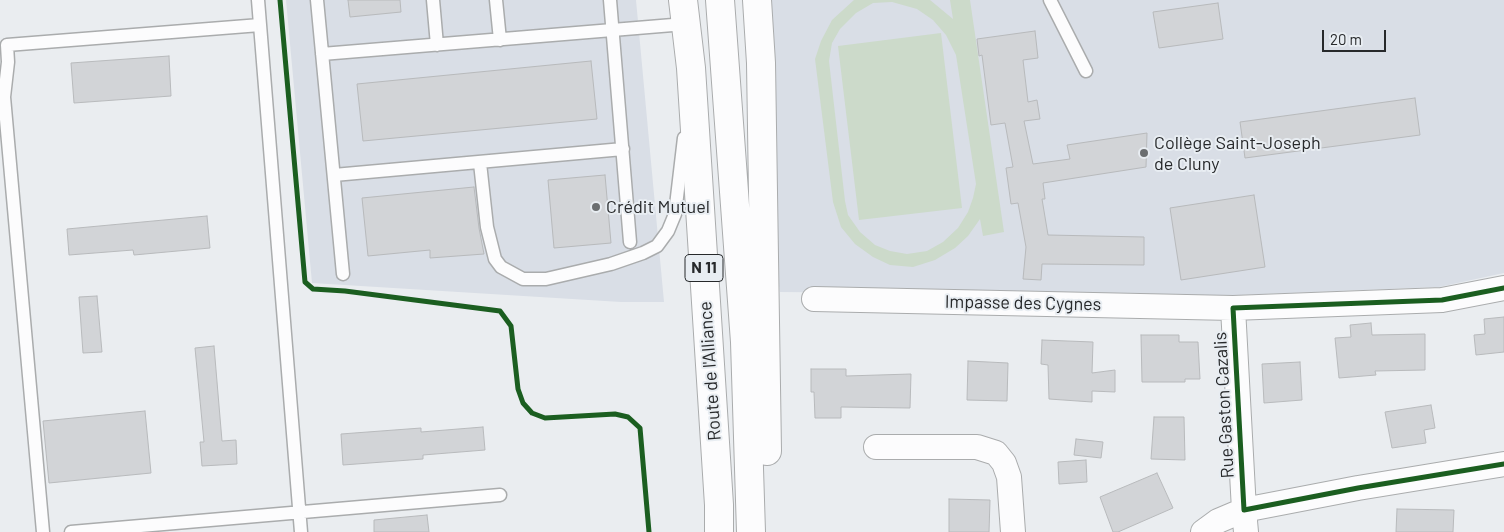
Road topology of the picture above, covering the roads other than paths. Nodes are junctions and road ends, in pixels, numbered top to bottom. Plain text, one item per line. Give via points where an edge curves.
1 (258, 0) edge
2 (317, 0) edge
3 (433, 0) edge
4 (496, 0) edge
5 (610, 0) edge
6 (720, 0) edge
7 (757, 0) edge
8 (1050, 0) edge
9 (683, 7) edge
10 (260, 25) junction
11 (612, 31) junction
12 (500, 40) junction
13 (437, 45) junction
14 (322, 54) junction
15 (690, 68) junction
16 (1086, 71) dead end
17 (623, 149) junction
18 (480, 163) junction
19 (334, 175) junction
20 (630, 242) dead end
21 (343, 274) dead end
22 (1504, 288) edge
23 (814, 299) dead end
24 (1232, 308) junction
25 (876, 447) dead end
26 (1504, 464) edge
27 (500, 495) dead end
28 (299, 513) junction
29 (1245, 521) edge
30 (43, 532) edge
31 (71, 532) edge
32 (301, 532) edge
33 (719, 532) edge
34 (750, 532) edge
35 (768, 532) edge
36 (1013, 532) edge
37 (1203, 532) edge

1 - 10 lane
2 - 14 lane
3 - 13 lane
4 - 12 lane
5 - 11 lane
6 - 34 highway, Route de l'Alliance / N 11 via 745,342
7 - 35 highway
8 - 16 lane
9 - 11 lane
9 - 15 highway, Route de l'Alliance / N 11
10 - 28 lane
10 - 30 lane via 6,45 8,62 4,97
11 - 12 lane
11 - 17 lane
12 - 13 lane
13 - 14 lane
14 - 19 lane
15 - 18 lane via 675,214 657,246 643,254 546,280 523,279 501,267 490,241
15 - 33 highway, Route de l'Alliance / N 11
17 - 18 lane
17 - 20 lane
18 - 19 lane
19 - 21 lane
22 - 24 street, Rue Gaston Cazalis via 1442,300
23 - 24 street, Impasse des Cygnes
24 - 29 street, Rue Gaston Cazalis
25 - 36 street via 977,447 996,453 1010,477
26 - 29 street via 1358,488
27 - 28 lane
28 - 31 lane
28 - 32 lane
29 - 37 street via 1228,516

